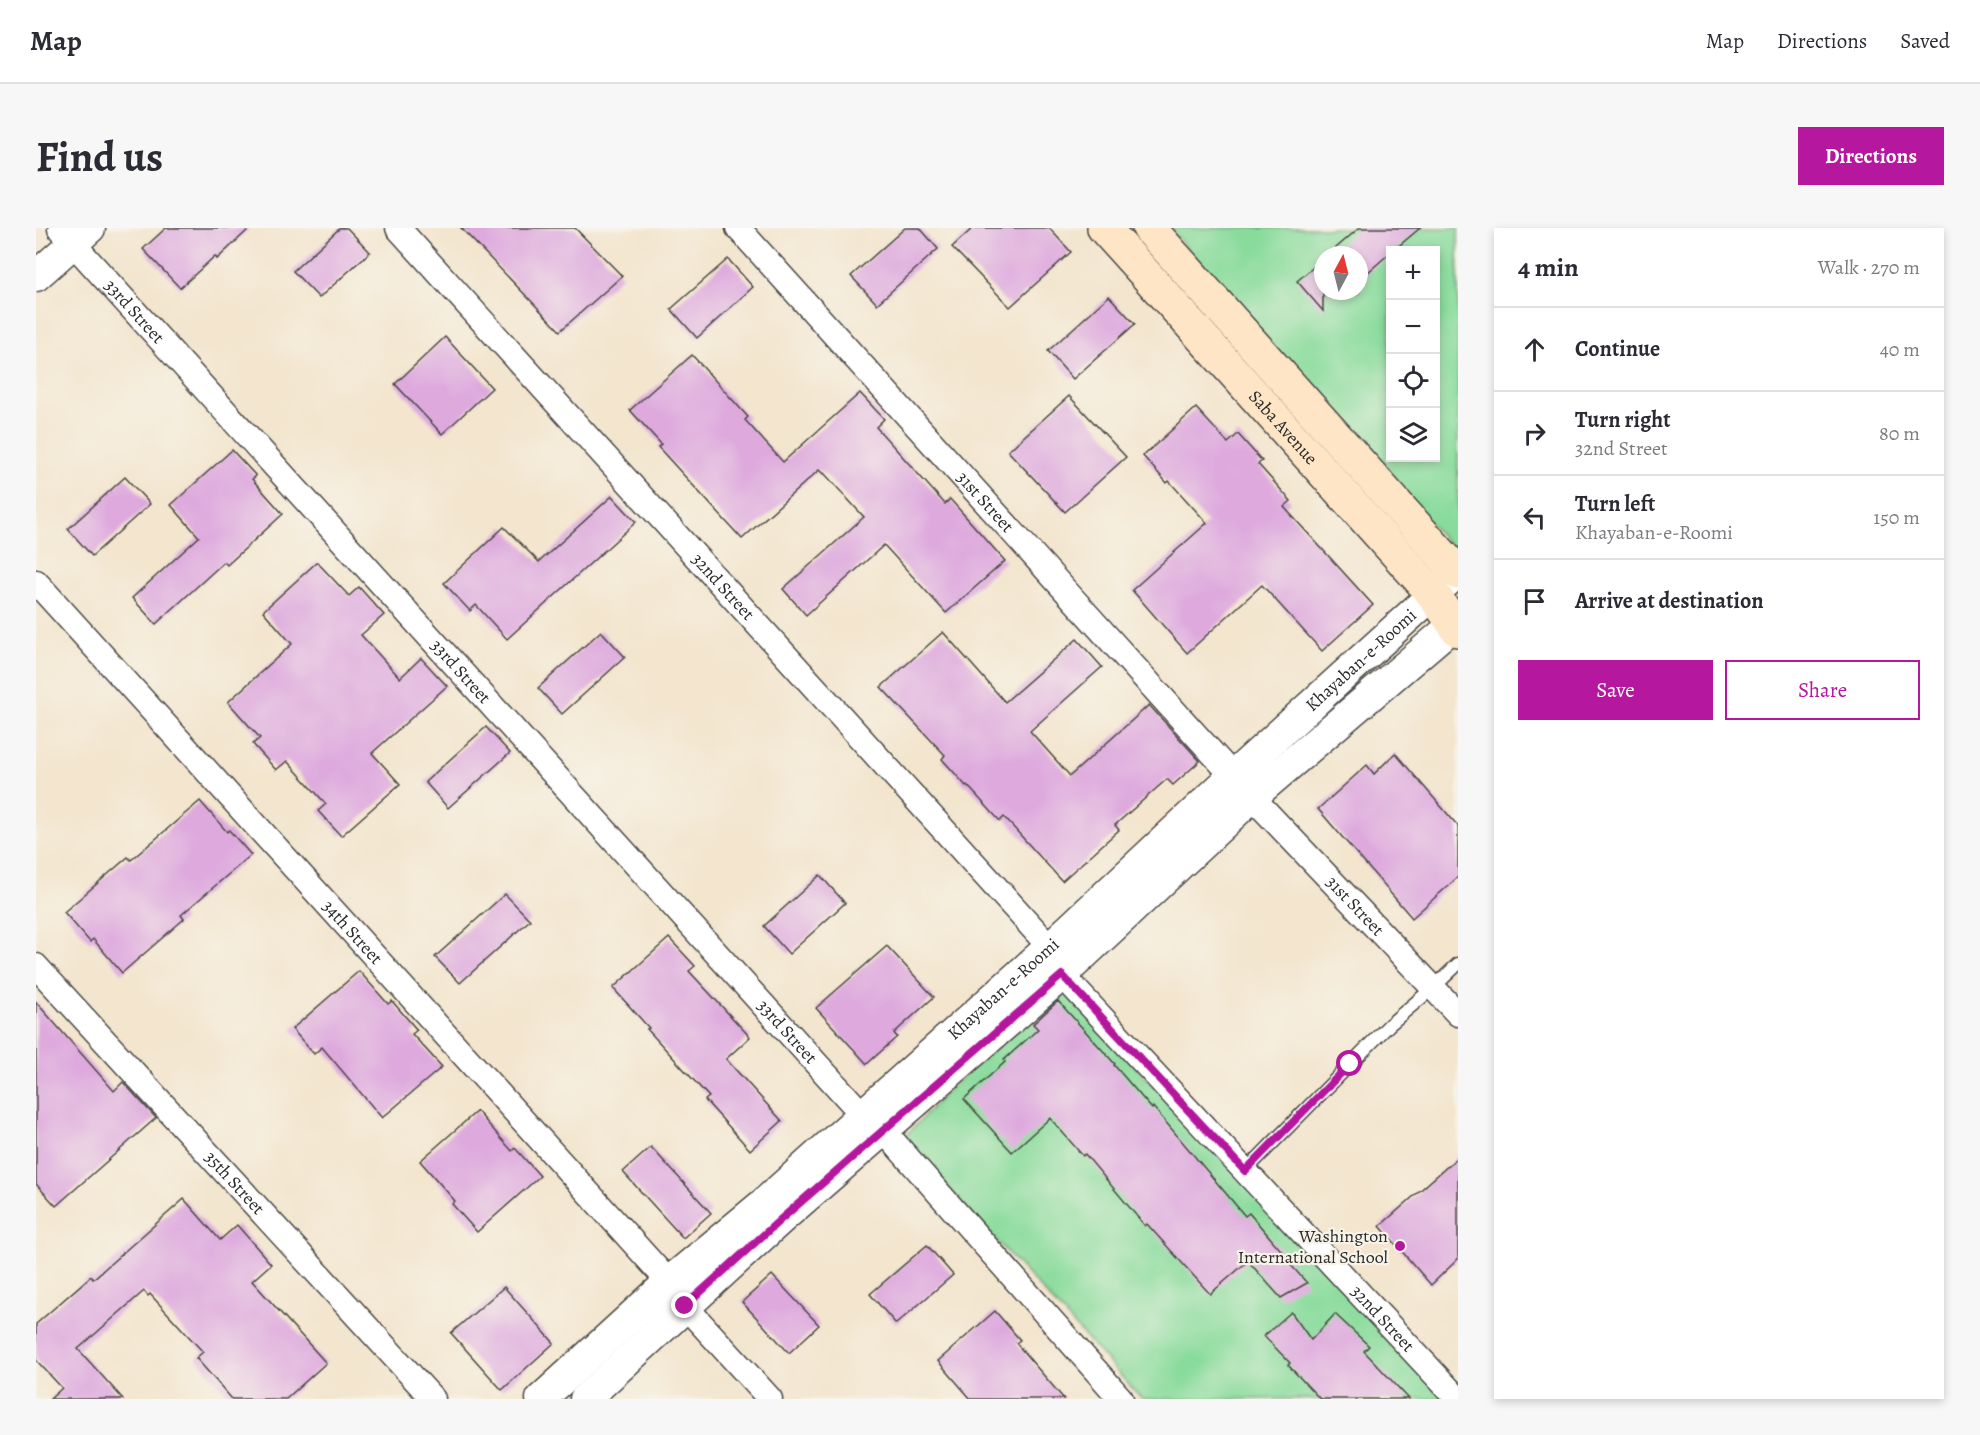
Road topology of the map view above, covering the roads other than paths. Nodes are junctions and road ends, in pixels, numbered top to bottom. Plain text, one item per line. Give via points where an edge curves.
1 (398, 228) edge
2 (738, 228) edge
3 (1104, 228) edge
4 (1149, 228) edge
5 (71, 232) edge
6 (36, 251) edge
7 (36, 276) edge
8 (1458, 573) edge
9 (36, 582) edge
10 (1433, 594) junction
11 (1453, 630) edge
12 (1242, 786) junction
13 (1050, 947) junction
14 (1458, 964) edge
15 (36, 966) edge
16 (1062, 975) junction
17 (1434, 987) junction
18 (1458, 1014) edge
19 (873, 1122) junction
20 (1245, 1171) junction
21 (677, 1294) junction
22 (433, 1399) edge
23 (541, 1399) edge
24 (585, 1399) edge
25 (770, 1399) edge
26 (1121, 1399) edge
27 (1458, 1399) edge

1 - 13 street, 32nd Street
2 - 12 street, 31st Street
3 - 10 main road, Saba Avenue
4 - 8 main road, Saba Avenue
5 - 6 street
5 - 7 street
5 - 19 street, 33rd Street
8 - 10 street, Khayaban-e-Roomi
9 - 21 street, 34th Street
10 - 11 main road, Saba Avenue
10 - 12 street, Khayaban-e-Roomi
11 - 12 street, Khayaban-e-Roomi
12 - 13 street, Khayaban-e-Roomi
12 - 16 street, Khayaban-e-Roomi
12 - 17 street, 31st Street
13 - 19 street, Khayaban-e-Roomi
14 - 17 lane
15 - 22 street, 35th Street
16 - 19 street, Khayaban-e-Roomi
16 - 20 street, 32nd Street
17 - 18 street, 31st Street
17 - 20 lane via 1389,1025
19 - 21 street, Khayaban-e-Roomi
19 - 26 street, 33rd Street
20 - 27 street, 32nd Street
21 - 23 street, Khayaban-e-Roomi
21 - 24 street, Khayaban-e-Roomi
21 - 25 street, 34th Street

